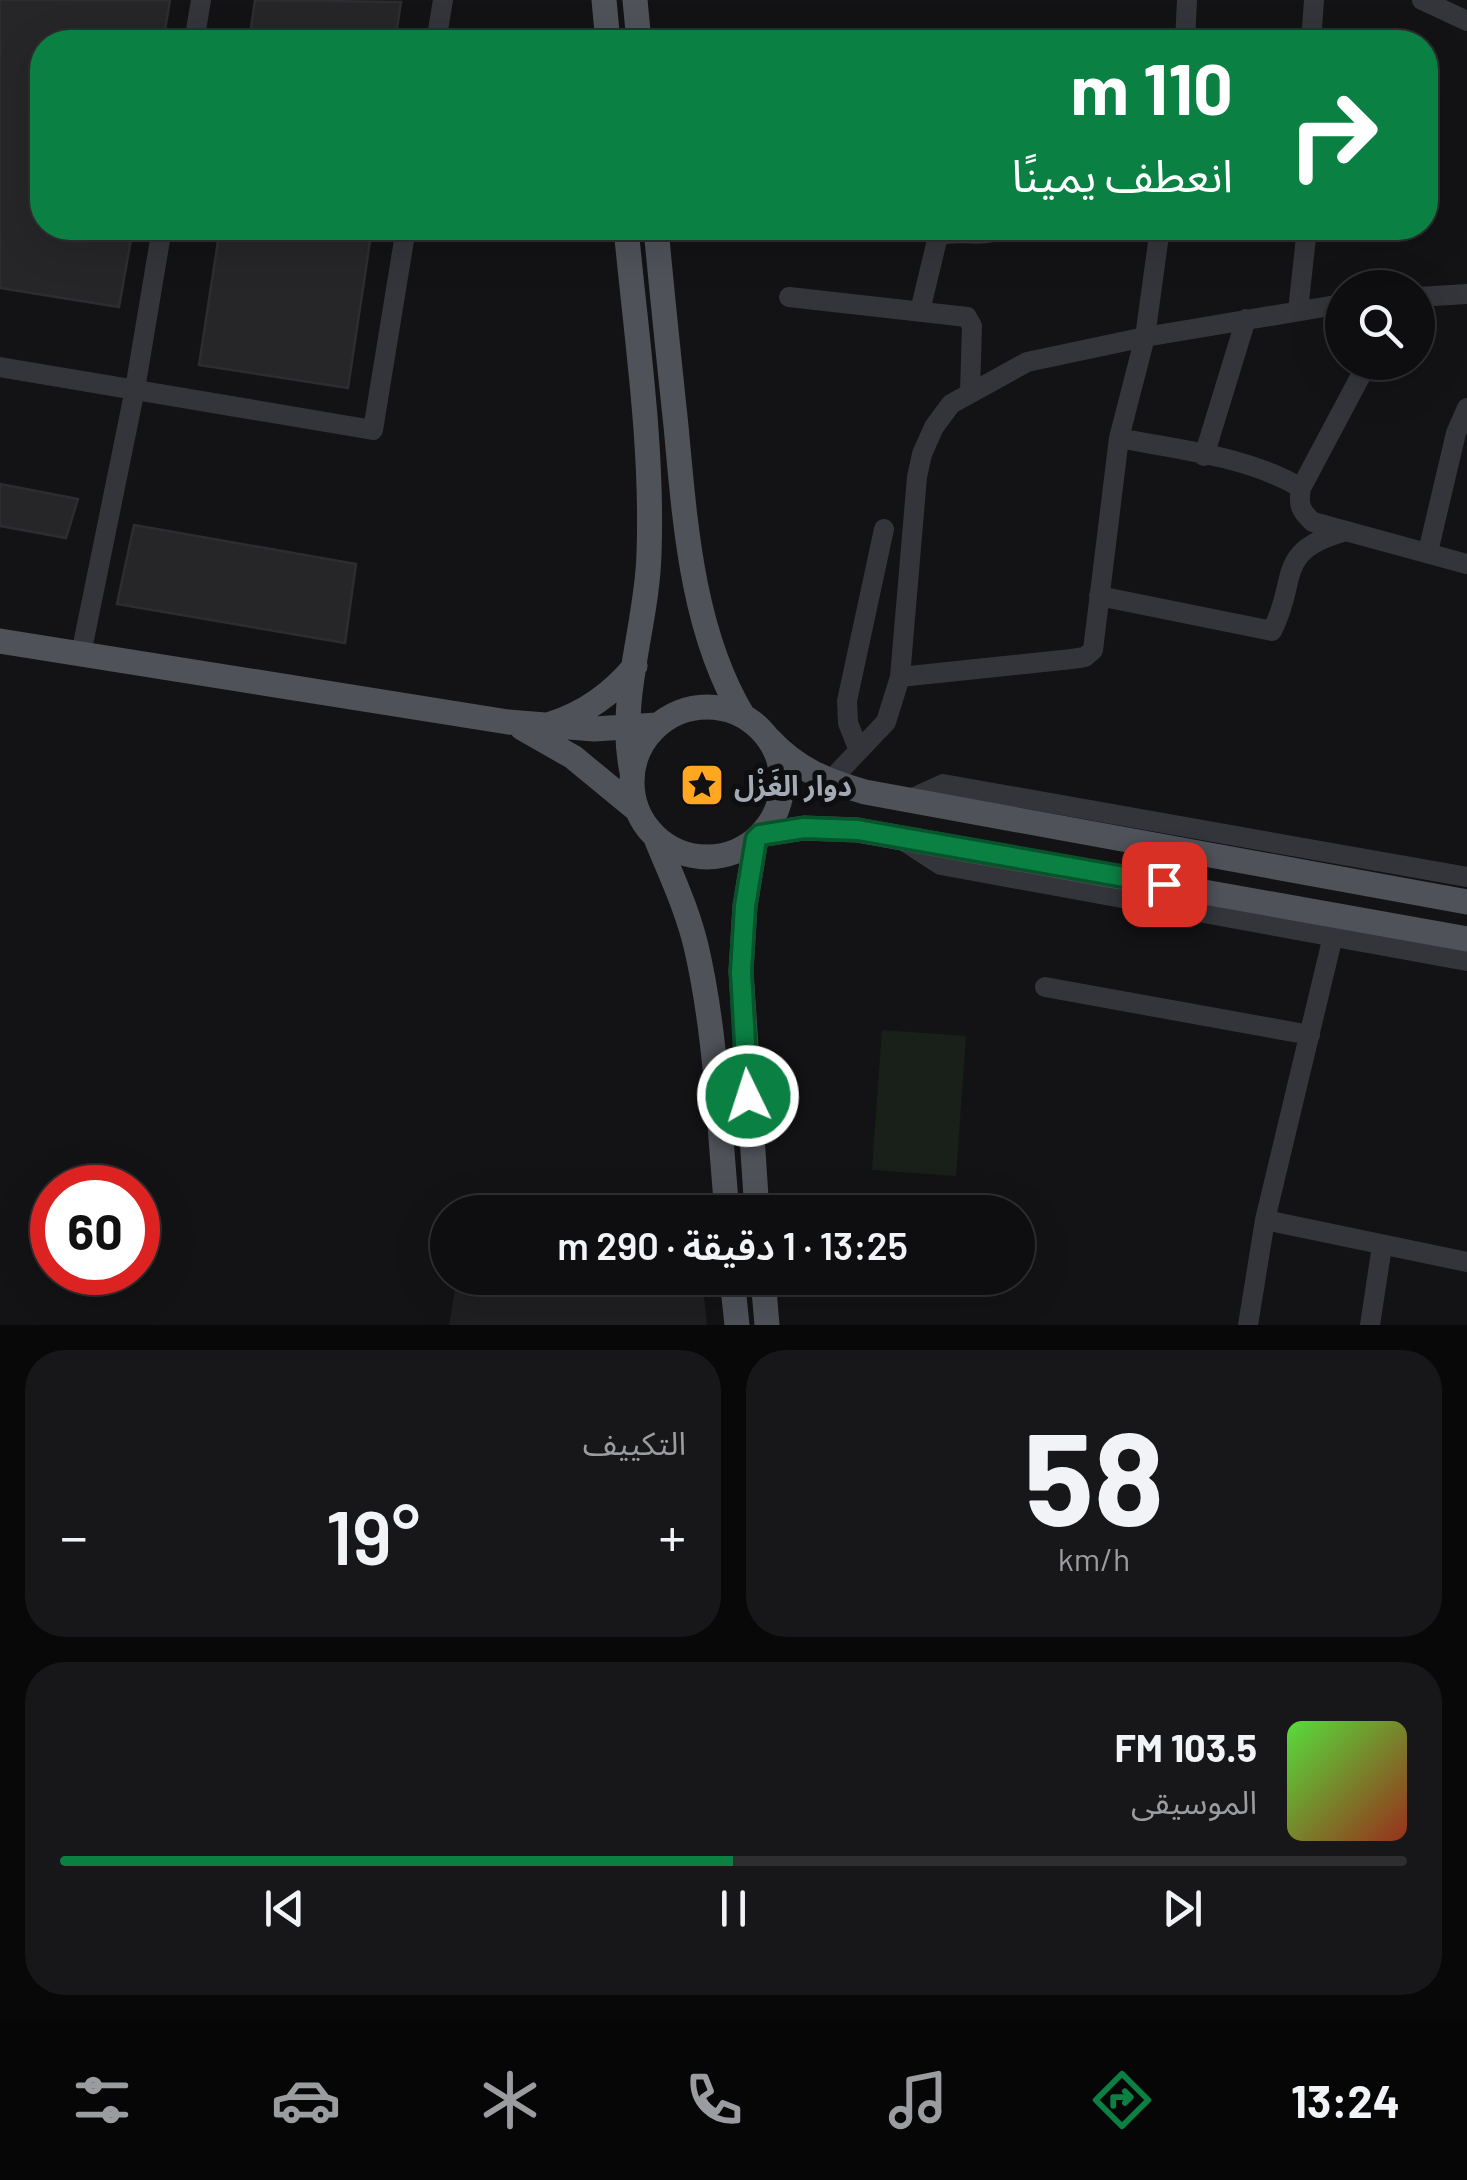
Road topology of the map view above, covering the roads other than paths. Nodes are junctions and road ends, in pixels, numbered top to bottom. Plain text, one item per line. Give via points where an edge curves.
1 (201, 0) edge
2 (443, 0) edge
3 (604, 0) edge
4 (635, 0) edge
5 (1187, 0) edge
6 (1314, 0) edge
7 (1422, 0) edge
8 (1467, 21) edge
9 (196, 30) edge
10 (438, 30) edge
11 (607, 30) edge
12 (638, 30) edge
13 (1186, 30) edge
14 (1312, 30) edge
15 (160, 240) edge
16 (404, 240) edge
17 (627, 240) edge
18 (657, 240) edge
19 (937, 240) edge
20 (1158, 240) edge
21 (1306, 240) edge
22 (1467, 294) edge
23 (1435, 296) edge
24 (788, 297) dead end
25 (1325, 306) edge
26 (1298, 310) junction
27 (920, 311) junction
28 (1246, 319) junction
29 (1145, 337) junction
30 (0, 367) edge
31 (1358, 380) edge
32 (135, 388) junction
33 (970, 392) junction
34 (1467, 408) edge
35 (1119, 438) junction
36 (1204, 456) junction
37 (1300, 488) junction
38 (884, 529) dead end
39 (1347, 530) junction
40 (1428, 552) junction
41 (1467, 564) edge
42 (1099, 596) junction
43 (0, 640) edge
44 (81, 654) junction
45 (635, 666) junction
46 (900, 677) junction
47 (743, 716) junction
48 (508, 722) junction
49 (657, 725) junction
50 (546, 726) junction
51 (626, 728) junction
52 (770, 740) junction
53 (858, 748) junction
54 (632, 772) junction
55 (828, 782) junction
56 (906, 801) junction
57 (636, 808) junction
58 (758, 837) junction
59 (898, 837) junction
60 (656, 838) junction
61 (1467, 878) edge
62 (1467, 902) edge
63 (1333, 936) junction
64 (1467, 939) edge
65 (1467, 961) edge
66 (1045, 987) dead end
67 (1310, 1035) junction
68 (725, 1195) edge
69 (757, 1195) edge
70 (1266, 1220) junction
71 (1382, 1246) junction
72 (1467, 1262) edge
73 (733, 1295) edge
74 (764, 1295) edge
75 (736, 1325) edge
76 (767, 1325) edge
77 (1248, 1325) edge
78 (1370, 1325) edge

1 - 9 street
2 - 10 street
3 - 11 main road
4 - 12 main road
5 - 13 street
6 - 14 street
7 - 8 street
15 - 32 street
16 - 32 street via 374,430
17 - 45 main road via 649,511
18 - 47 main road via 691,552 710,640
19 - 27 street
20 - 29 street
21 - 26 street
22 - 23 street
24 - 27 street
25 - 26 street
26 - 28 street
27 - 33 street via 971,321
28 - 29 street
28 - 36 street
29 - 33 street via 1027,362
29 - 35 street
30 - 32 street
31 - 37 street
32 - 44 street
33 - 46 street via 950,404 934,426 916,477
34 - 40 street
35 - 36 street
35 - 42 street
36 - 37 street
37 - 39 street via 1298,502 1313,522
38 - 53 street via 848,700
39 - 40 street
39 - 42 street via 1302,548 1272,631
40 - 41 street
42 - 46 street via 1093,650 1085,657
43 - 44 main road
44 - 48 main road
45 - 50 main road via 587,710
45 - 51 main road
46 - 53 street via 886,722
47 - 49 main road via 708,707
47 - 52 main road
48 - 50 main road
48 - 57 main road via 572,757
49 - 51 main road
49 - 54 main road
50 - 51 main road
51 - 54 main road
52 - 55 main road
52 - 58 main road via 782,792
53 - 55 street
54 - 57 main road
55 - 56 main road
56 - 61 street via 943,784
56 - 62 main road
57 - 60 main road
58 - 59 main road via 804,828
58 - 60 main road via 706,858
58 - 69 main road via 741,972
59 - 63 street via 941,865
59 - 64 main road
60 - 68 main road via 687,912 702,974
63 - 65 street
63 - 67 street
66 - 67 street
67 - 70 street
70 - 71 street
70 - 77 street
71 - 72 street
71 - 78 street
73 - 75 main road
74 - 76 main road

